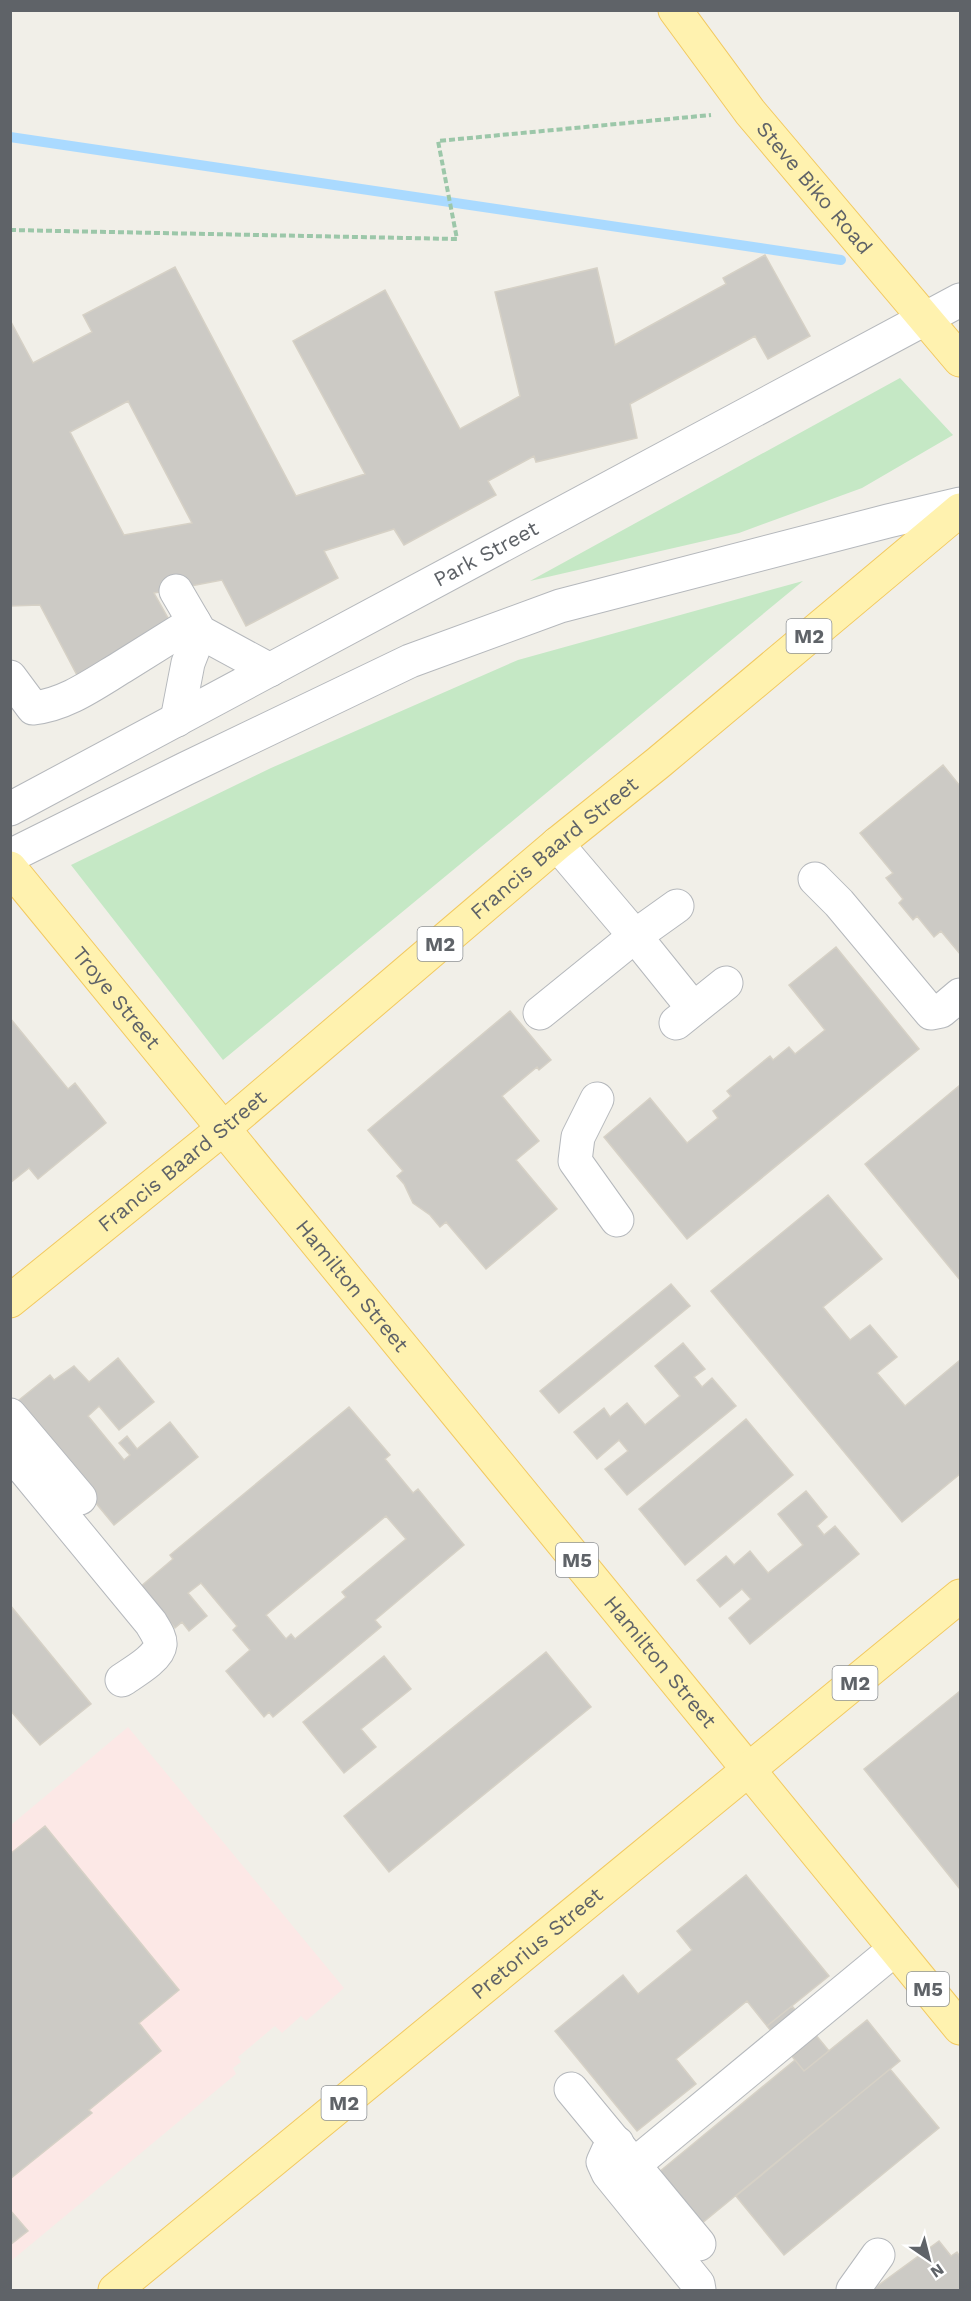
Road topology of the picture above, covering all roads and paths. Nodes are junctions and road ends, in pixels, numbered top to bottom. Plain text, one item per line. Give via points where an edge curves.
1 (675, 10) edge
2 (750, 112) junction
3 (10, 230) edge
4 (960, 300) edge
5 (926, 318) junction
6 (960, 360) edge
7 (960, 504) edge
8 (960, 510) edge
9 (176, 591) dead end
10 (197, 627) junction
11 (270, 670) junction
12 (10, 677) edge
13 (177, 720) junction
14 (10, 809) edge
15 (557, 844) junction
16 (10, 856) edge
17 (10, 868) edge
18 (815, 879) dead end
19 (677, 906) dead end
20 (635, 936) junction
21 (726, 983) dead end
22 (960, 995) edge
23 (540, 1013) dead end
24 (597, 1099) dead end
25 (224, 1128) junction
26 (617, 1220) dead end
27 (15, 1289) edge
28 (10, 1414) edge
29 (10, 1452) edge
30 (80, 1498) dead end
31 (960, 1596) edge
32 (122, 1680) dead end
33 (749, 1770) junction
34 (895, 1949) junction
35 (960, 2028) edge
36 (571, 2089) dead end
37 (626, 2154) junction
38 (699, 2244) dead end
39 (878, 2255) dead end
40 (115, 2290) edge
41 (699, 2290) edge
42 (853, 2290) edge

1 - 2 main road, Steve Biko Road
2 - 3 path via 438,141 457,239
2 - 5 main road, Steve Biko Road
4 - 5 street, Park Street
5 - 6 main road, Steve Biko Road
5 - 11 street, Park Street
7 - 16 street via 560,606 410,661
8 - 15 main road, Francis Baard Street / M2
9 - 10 street
10 - 11 street
10 - 12 street via 90,687 44,707 33,708
10 - 13 street
11 - 13 street, Park Street
13 - 14 street, Park Street
15 - 20 street
15 - 25 main road, Francis Baard Street / M2
17 - 25 main road, Troye Street / M5
18 - 22 street via 931,1013 941,1011
19 - 20 street
20 - 21 street via 684,1016
20 - 23 street
24 - 26 street via 578,1137 575,1161
25 - 27 main road, Francis Baard Street / M2
25 - 33 main road, Hamilton Street / M5
28 - 30 street
29 - 32 street via 158,1635 156,1655
31 - 33 main road, Pretorius Street / M2
33 - 34 main road, Hamilton Street / M5
33 - 40 main road, Pretorius Street / M2
34 - 35 main road, Hamilton Street / M5
34 - 37 street
36 - 37 street
37 - 38 street
37 - 41 street via 608,2151 603,2162 608,2173 699,2284
39 - 42 street

